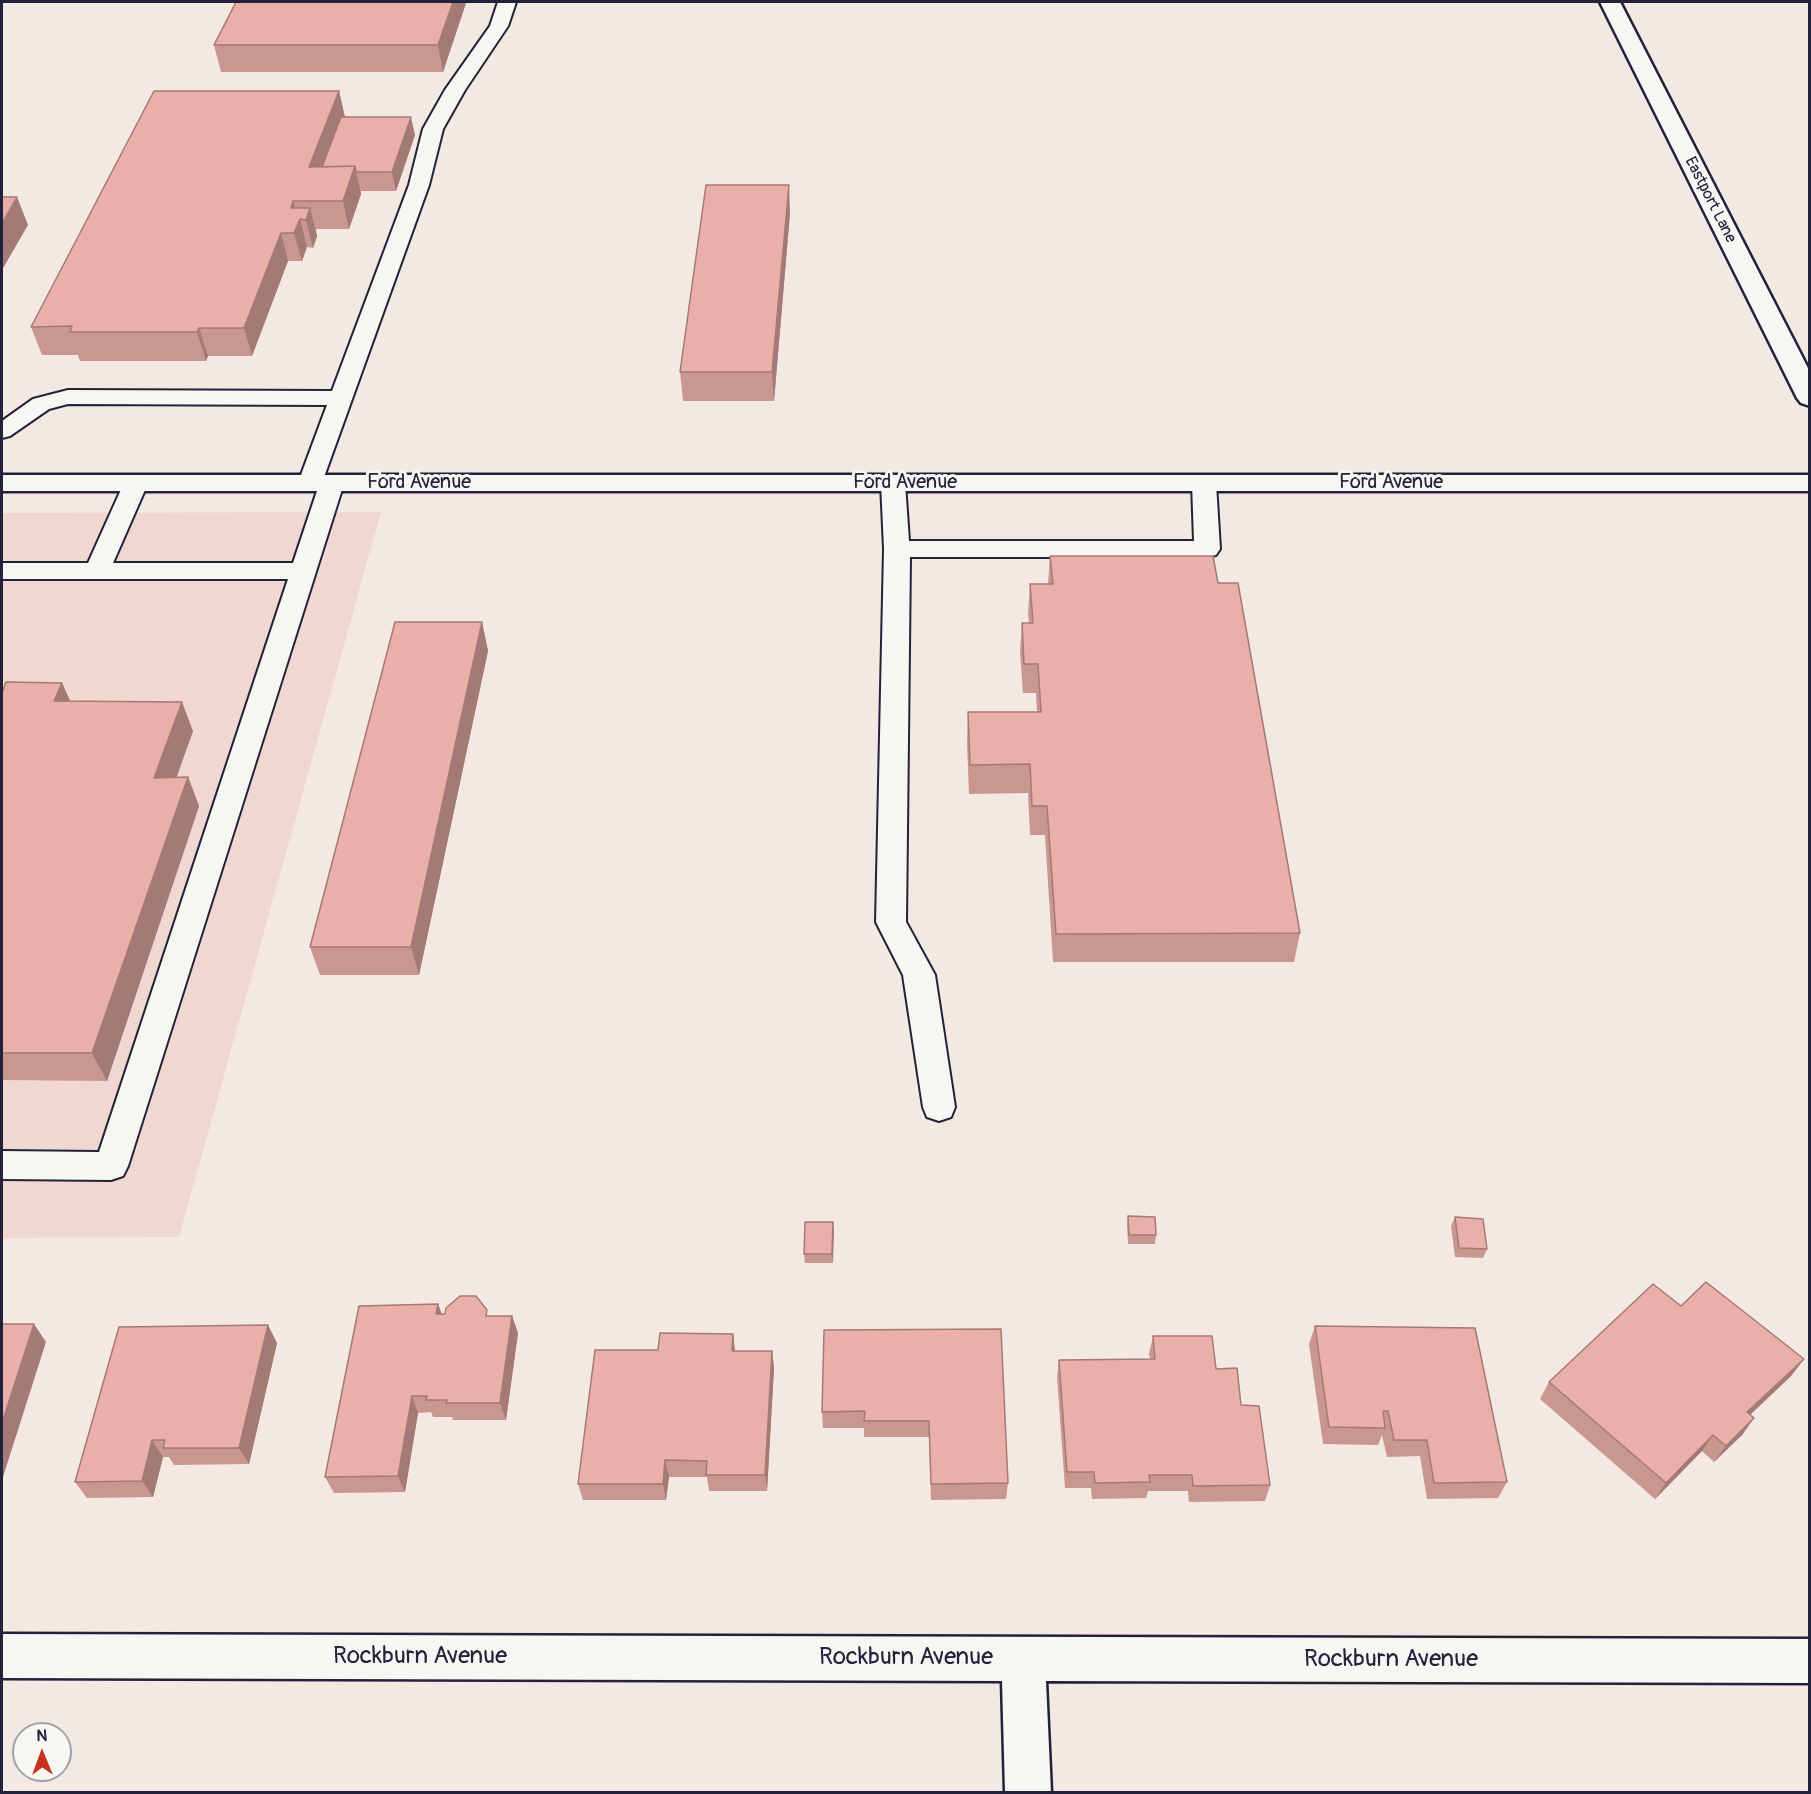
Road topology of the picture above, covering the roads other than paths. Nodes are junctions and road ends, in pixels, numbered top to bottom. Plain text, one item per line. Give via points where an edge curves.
1 (507, 2) edge
2 (1611, 2) edge
3 (342, 398) junction
4 (1809, 398) edge
5 (2, 431) edge
6 (2, 483) edge
7 (136, 483) junction
8 (321, 483) junction
9 (892, 483) junction
10 (1204, 483) junction
11 (1809, 483) edge
12 (897, 549) junction
13 (2, 571) edge
14 (97, 571) junction
15 (303, 571) junction
16 (939, 1107) dead end
17 (2, 1165) edge
18 (2, 1656) edge
19 (1023, 1659) junction
20 (1809, 1661) edge
21 (1028, 1792) edge

1 - 3 lane via 499,27 433,129 419,185
2 - 4 street, Eastport Lane
3 - 5 lane via 68,397 42,404
3 - 8 lane
6 - 7 street, Ford Avenue
7 - 8 street, Ford Avenue
7 - 14 lane
8 - 9 street, Ford Avenue
8 - 15 lane
9 - 10 street, Ford Avenue
9 - 12 lane
10 - 11 street, Ford Avenue
10 - 12 lane via 1207,549
12 - 16 lane via 891,922 919,975
13 - 14 lane
14 - 15 lane
15 - 17 lane via 111,1166
18 - 19 street, Rockburn Avenue
19 - 20 street, Rockburn Avenue
19 - 21 street

